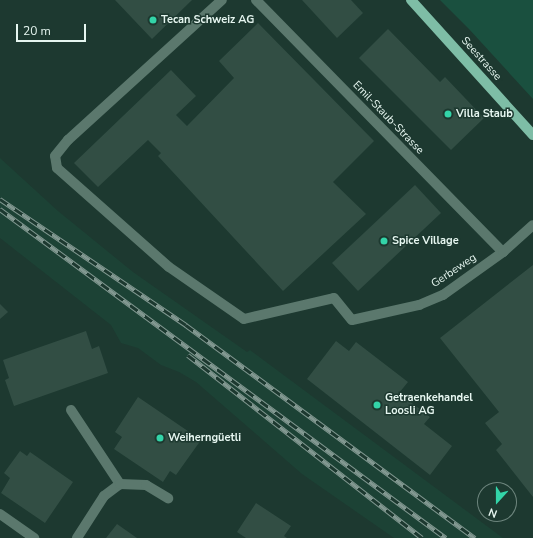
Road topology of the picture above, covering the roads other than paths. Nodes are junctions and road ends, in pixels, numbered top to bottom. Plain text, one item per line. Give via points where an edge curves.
1 (222, 0) edge
2 (256, 0) edge
3 (411, 0) edge
4 (533, 135) edge
5 (533, 225) edge
6 (503, 252) junction
7 (71, 410) dead end
8 (120, 484) junction
9 (168, 498) dead end
10 (0, 514) edge
11 (34, 538) edge
12 (76, 538) edge

1 - 6 street, Gerbeweg via 68,140 55,156 57,168 169,268 244,319 334,298 352,320 419,305 443,295
2 - 6 street, Emil-Staub-Strasse
3 - 4 main road, Seestrasse
5 - 6 street, Gerbeweg
7 - 8 street
8 - 9 street via 146,485
8 - 12 street via 108,491
10 - 11 street

